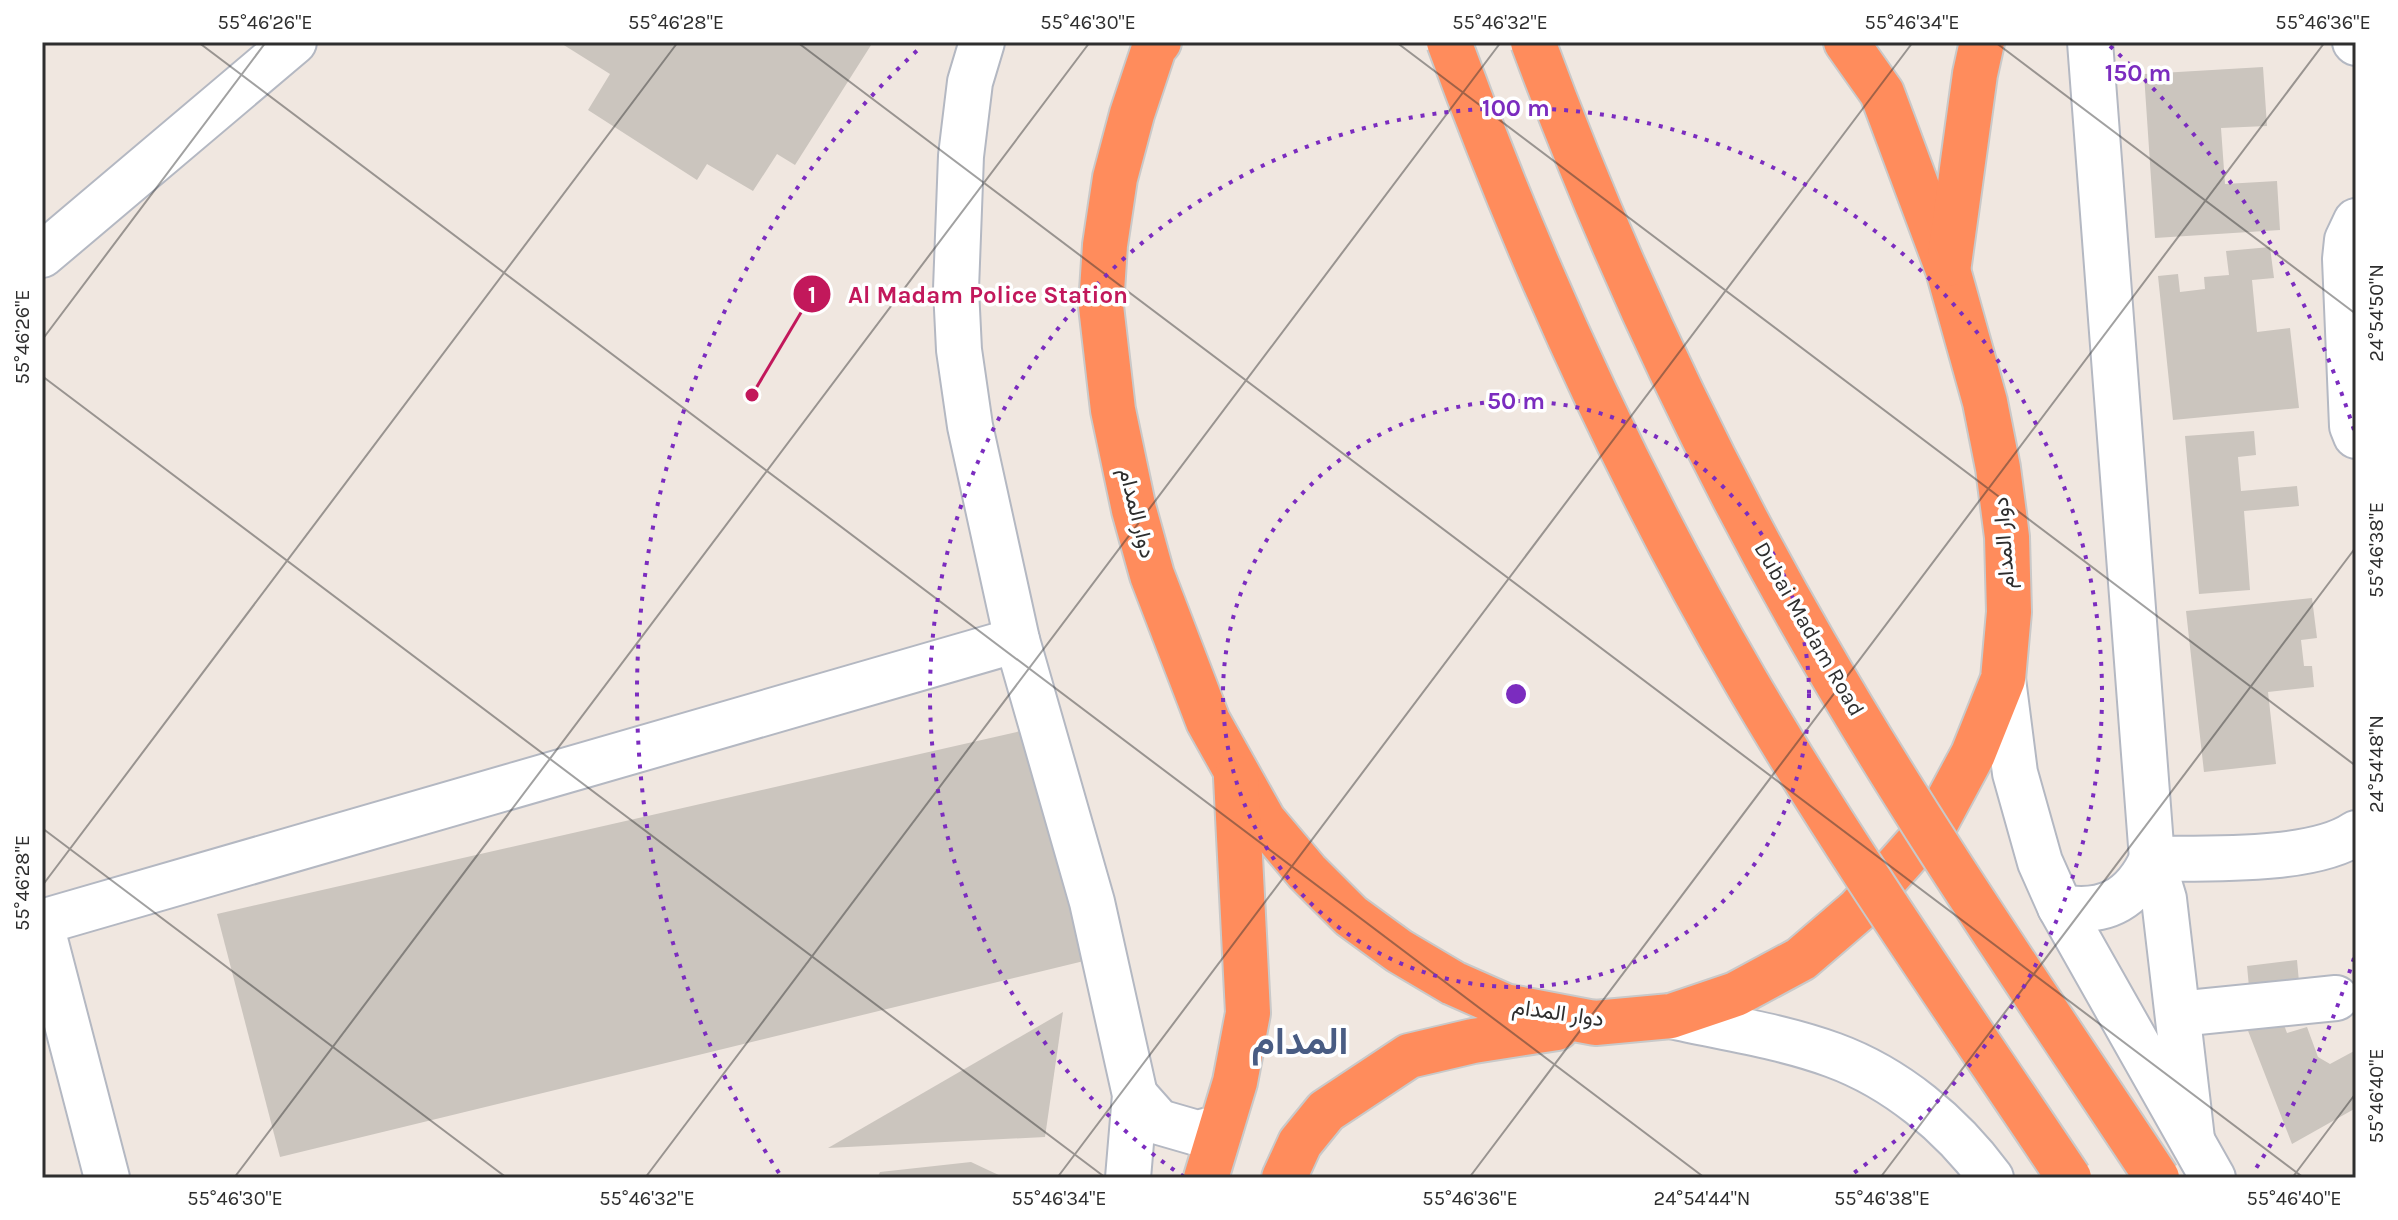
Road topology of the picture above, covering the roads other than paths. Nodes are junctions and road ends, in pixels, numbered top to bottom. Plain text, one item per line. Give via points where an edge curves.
1 (294, 42) edge
2 (982, 42) edge
3 (1449, 42) edge
4 (1533, 42) edge
5 (1846, 42) edge
6 (1982, 42) edge
7 (2090, 42) edge
8 (1156, 44) edge
9 (2356, 221) edge
10 (42, 255) edge
11 (1948, 270) junction
12 (2356, 436) edge
13 (1017, 640) junction
14 (2003, 679) junction
15 (1236, 772) junction
16 (2356, 833) edge
17 (2152, 859) junction
18 (2060, 907) junction
19 (42, 925) edge
20 (2336, 998) dead end
21 (2178, 1014) junction
22 (1671, 1016) junction
23 (1595, 1023) junction
24 (1135, 1095) junction
25 (1221, 1127) junction
26 (2192, 1139) junction
27 (107, 1178) edge
28 (1128, 1178) edge
29 (1206, 1178) edge
30 (1284, 1178) edge
31 (1991, 1178) edge
32 (2069, 1178) edge
33 (2157, 1178) edge
34 (2213, 1178) edge

1 - 10 street
2 - 13 street via 970,82 961,156 958,334 970,426
3 - 32 highway, bridge via 1565,332 1651,509 1745,680 1849,847
4 - 33 highway, Dubai Madam Road, bridge via 1641,307 1806,630 1911,805
5 - 11 highway, دوار المدام via 1882,93
6 - 11 highway
7 - 17 street
8 - 15 highway, دوار المدام via 1115,178 1101,306 1113,410 1152,575 1208,721
9 - 12 street via 2345,259
11 - 14 highway, دوار المدام via 1998,468 2009,612
13 - 19 street
13 - 24 street via 1092,902
14 - 18 street via 2015,773 2040,862
14 - 22 highway, دوار المدام via 1973,754 1937,821 1858,910 1801,959 1736,994
15 - 23 highway, دوار المدام via 1264,821 1307,872 1351,916 1399,951 1505,1006
15 - 25 highway via 1248,1013
16 - 17 street via 2298,852
17 - 18 street via 2144,876 2116,902 2078,910
17 - 21 street via 2164,899
18 - 26 street
19 - 27 street
20 - 21 street
21 - 26 street
22 - 23 highway, دوار المدام
22 - 31 street via 1833,1055 1888,1081 1932,1115
23 - 30 highway via 1409,1056 1326,1111 1300,1143
24 - 25 street via 1159,1122 1197,1133
24 - 28 street
25 - 29 highway
26 - 34 street

